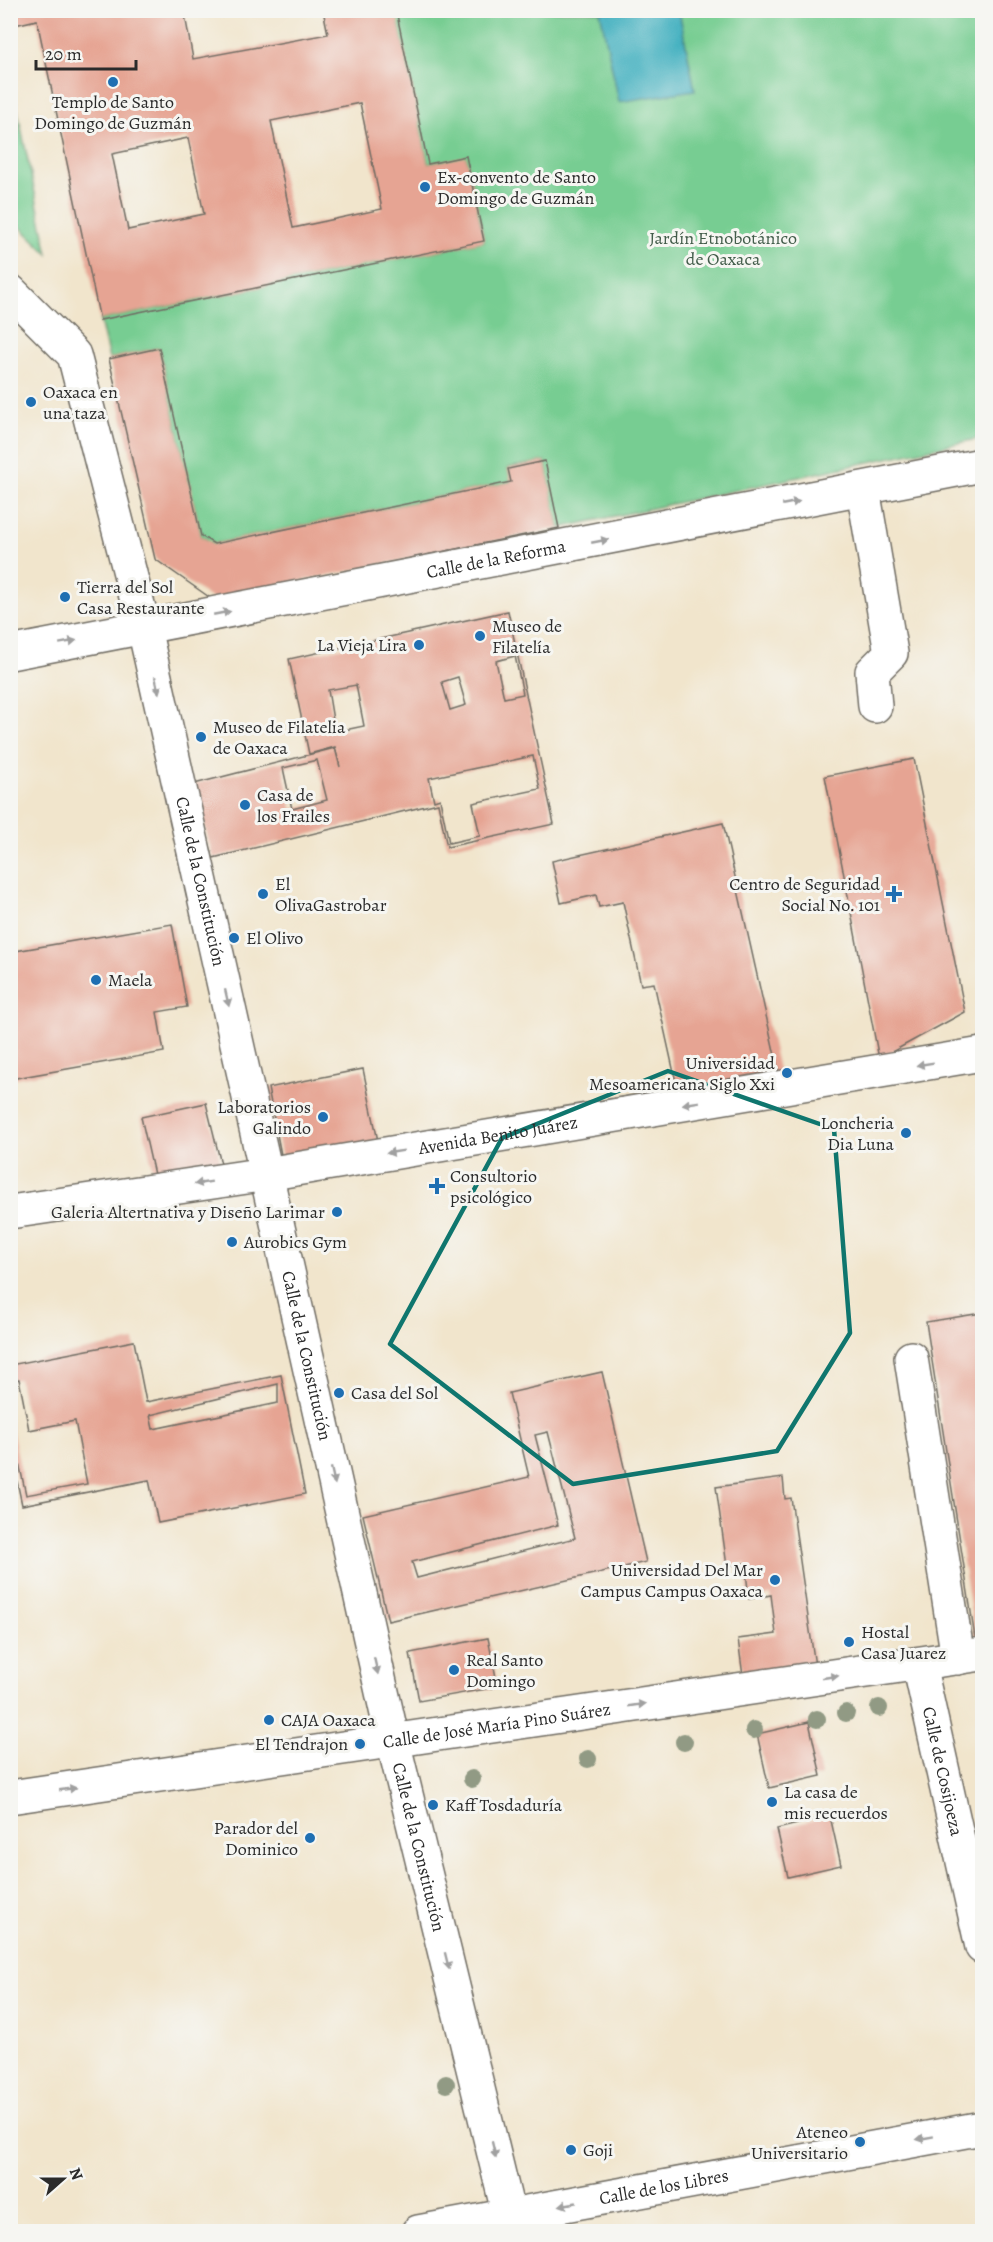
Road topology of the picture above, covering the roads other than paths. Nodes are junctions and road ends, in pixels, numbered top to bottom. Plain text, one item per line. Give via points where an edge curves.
1 (10, 291) edge
2 (982, 465) edge
3 (863, 489) junction
4 (144, 628) junction
5 (10, 652) edge
6 (875, 706) dead end
7 (982, 1054) edge
8 (266, 1174) junction
9 (10, 1212) edge
10 (911, 1358) dead end
11 (970, 1656) edge
12 (919, 1664) junction
13 (393, 1741) junction
14 (10, 1797) edge
15 (982, 1947) edge
16 (982, 2128) edge
17 (511, 2223) edge
18 (418, 2232) edge

1 - 4 street, Calle de la Constitución via 74,355
2 - 3 street, Calle de la Reforma
4 -> 3 street, Calle de la Reforma
3 - 6 street via 891,653 872,672
5 -> 4 street, Calle de la Reforma
4 -> 8 street, Calle de la Constitución
7 -> 8 street, Avenida Benito Juárez
8 -> 9 street, Avenida Benito Juárez
8 -> 13 street, Calle de la Constitución
10 - 11 street
11 - 12 street, Calle de José María Pino Suárez
13 -> 12 street, Calle de José María Pino Suárez
12 - 15 street, Calle de Cosijoeza
14 -> 13 street, Calle de José María Pino Suárez
13 -> 17 street, Calle de la Constitución
16 -> 17 street, Calle de los Libres
17 - 18 street, Calle de los Libres

